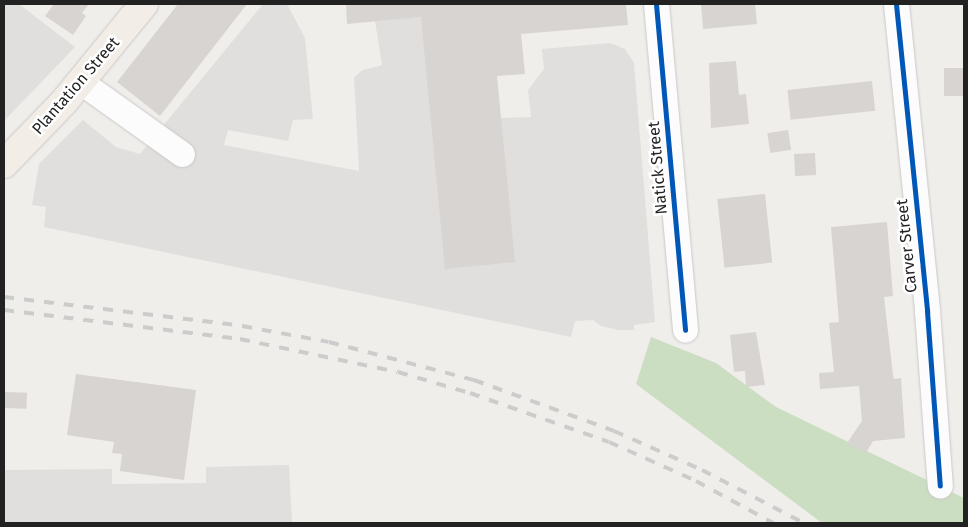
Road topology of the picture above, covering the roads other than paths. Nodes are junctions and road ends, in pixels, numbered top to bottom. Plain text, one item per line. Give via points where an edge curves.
1 (144, 4) edge
2 (656, 4) edge
3 (896, 4) edge
4 (81, 82) junction
5 (182, 154) dead end
6 (4, 164) edge
7 (685, 330) dead end
8 (940, 486) dead end

1 - 4 main road, Plantation Street
2 - 7 street, Natick Street
3 - 8 street, Carver Street via 927,311
4 - 5 street
4 - 6 main road, Plantation Street

